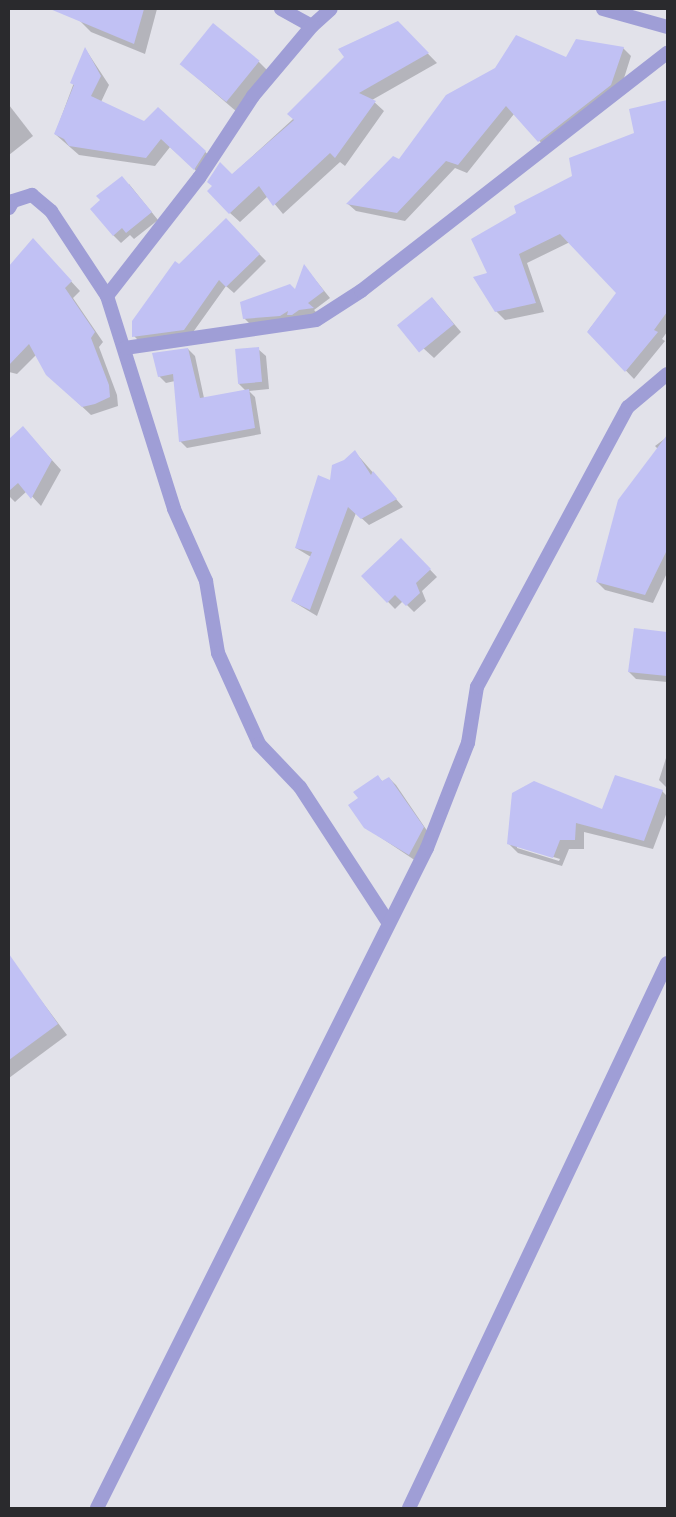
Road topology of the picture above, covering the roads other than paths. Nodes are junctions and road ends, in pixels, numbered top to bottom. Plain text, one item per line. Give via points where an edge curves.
1 (281, 9) edge
2 (331, 9) edge
3 (603, 9) edge
4 (312, 26) junction
5 (667, 27) edge
6 (667, 53) edge
7 (9, 208) edge
8 (107, 296) junction
9 (125, 348) junction
10 (667, 374) edge
11 (388, 922) junction
12 (667, 963) edge
13 (97, 1508) edge
14 (409, 1508) edge

1 - 4 street
2 - 4 street
3 - 5 street
4 - 8 street via 253,96 199,178
6 - 9 street via 361,291 316,320
7 - 8 street via 13,201 32,195 50,211
8 - 9 street
9 - 11 street via 174,509 206,581 218,653 259,744 300,787
10 - 11 street via 628,407 477,687 468,743 427,848
11 - 13 street
12 - 14 street

